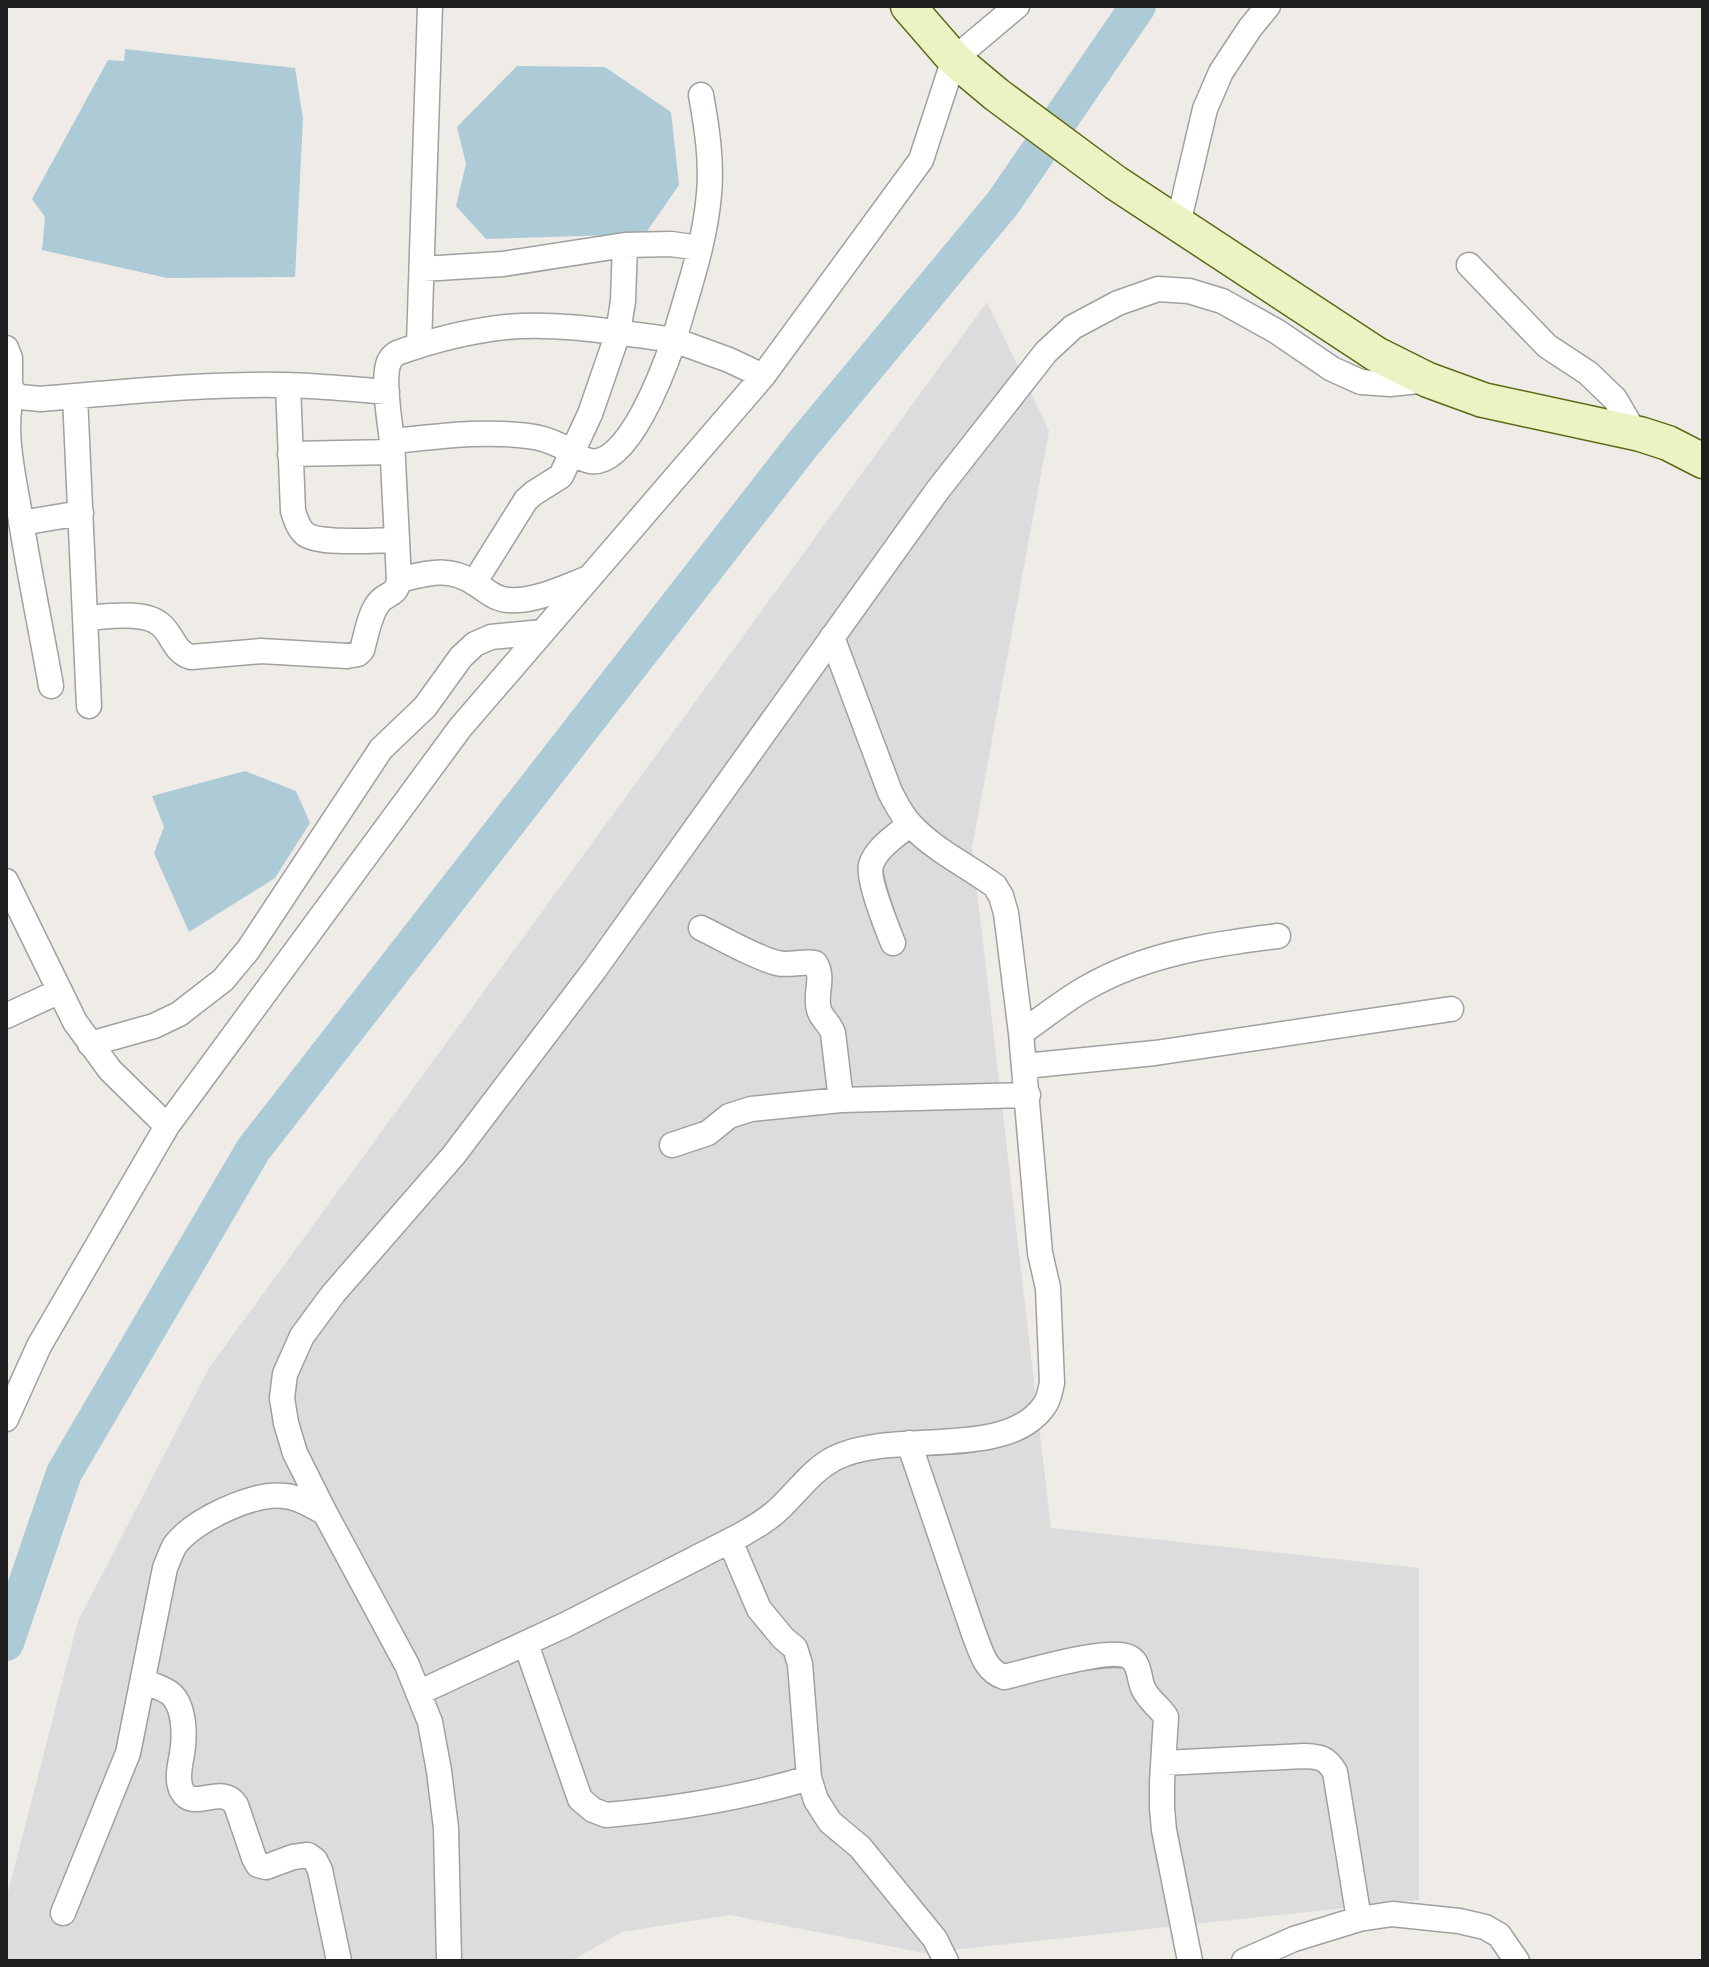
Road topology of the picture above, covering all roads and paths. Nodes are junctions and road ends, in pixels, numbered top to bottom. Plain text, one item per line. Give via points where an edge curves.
1 (430, 6) edge
2 (908, 6) edge
3 (1017, 6) edge
4 (1268, 6) edge
5 (954, 59) junction
6 (701, 95) dead end
7 (1178, 224) junction
8 (625, 245) junction
9 (700, 248) junction
10 (1469, 265) dead end
11 (422, 269) junction
12 (618, 333) junction
13 (674, 340) junction
14 (419, 345) junction
15 (6, 348) edge
16 (763, 376) junction
17 (1428, 380) junction
18 (288, 385) junction
19 (13, 392) junction
20 (387, 392) junction
21 (75, 396) junction
22 (1635, 433) junction
23 (392, 446) junction
24 (572, 453) junction
25 (290, 454) junction
26 (1703, 461) edge
27 (81, 513) junction
28 (21, 523) junction
29 (397, 540) junction
30 (588, 579) junction
31 (399, 580) junction
32 (474, 583) junction
33 (85, 618) junction
34 (542, 632) junction
35 (832, 637) junction
36 (51, 686) dead end
37 (89, 706) dead end
38 (910, 824) junction
39 (9, 895) edge
40 (701, 928) dead end
41 (1278, 936) dead end
42 (893, 943) dead end
43 (60, 991) junction
44 (1451, 1009) dead end
45 (6, 1016) edge
46 (1021, 1033) junction
47 (90, 1044) junction
48 (1025, 1066) junction
49 (1028, 1095) junction
50 (841, 1100) junction
51 (167, 1126) junction
52 (672, 1145) dead end
53 (6, 1419) edge
54 (909, 1443) junction
55 (325, 1513) junction
56 (730, 1541) junction
57 (526, 1644) junction
58 (143, 1681) junction
59 (418, 1693) junction
60 (1164, 1763) junction
61 (809, 1778) junction
62 (63, 1913) dead end
63 (1359, 1919) junction
64 (339, 1961) edge
65 (449, 1961) edge
66 (946, 1961) edge
67 (1190, 1961) edge
68 (1244, 1961) edge
69 (1517, 1961) edge

1 - 11 street
2 - 5 street
3 - 5 street
4 - 7 street via 1221,72 1205,109
5 - 7 street
5 - 16 street via 921,160
6 - 9 street via 709,140 709,194
7 - 17 street via 1376,354
8 - 9 street
8 - 11 street via 503,264
8 - 12 street
9 - 13 street
10 - 22 street via 1547,346 1615,399
11 - 14 street
12 - 13 street
12 - 14 street via 508,327
12 - 24 street
13 - 16 street
13 - 24 street via 651,398 614,454 591,461
14 - 20 street via 390,358
15 - 19 street
16 - 30 street
17 - 22 street via 1483,400
17 - 35 street via 1361,382 1222,301 1189,291 1158,289 1118,303 1073,327 1046,352
18 - 20 street
18 - 21 street
18 - 25 street
19 - 21 street via 41,399
19 - 28 street via 10,448
20 - 23 street
21 - 27 street
22 - 26 street
23 - 24 street via 520,435
23 - 25 street
23 - 29 street
24 - 32 street via 561,476 526,500
25 - 29 street via 293,511 308,536
27 - 28 street
27 - 33 street
28 - 36 street
29 - 31 street
30 - 32 street via 511,600 495,598
30 - 34 street
31 - 32 street via 443,572
31 - 33 street via 394,593 378,603 362,650 353,656 261,651 191,657 148,617
33 - 37 street
34 - 47 street via 491,637 461,657 425,707 381,749 223,980 179,1014
34 - 51 street via 460,728
35 - 38 street via 890,792
35 - 55 street via 586,981 453,1156 302,1336 285,1374 282,1398 295,1453
38 - 42 street via 878,852 870,868
38 - 46 street via 995,886 1001,896
39 - 43 street
40 - 50 street via 780,964 815,963 821,972 819,1010 833,1033
41 - 46 street via 1206,945 1148,960 1085,988
43 - 45 street
43 - 47 street
44 - 48 street via 1155,1053
46 - 48 street
47 - 51 street
48 - 49 street
49 - 50 street
49 - 54 street via 1040,1253 1048,1288 1049,1397 1016,1429
50 - 52 street via 737,1112 708,1133
51 - 53 street via 39,1346
54 - 56 street via 835,1458 781,1508
54 - 60 street via 986,1664 1004,1677 1102,1654 1131,1658 1148,1698 1166,1717
55 - 58 street via 297,1499 270,1496 211,1515 188,1532 174,1546 165,1568
55 - 59 street
56 - 57 street
56 - 61 street via 759,1609 795,1648
57 - 59 street
57 - 61 street via 580,1799 593,1810 606,1815 736,1797
58 - 62 street via 128,1753
58 - 64 street via 169,1692 179,1706 184,1742 179,1781 186,1796 231,1797 258,1865 308,1855 315,1860
59 - 65 street via 430,1722 446,1828
60 - 63 street via 1304,1756 1329,1761
60 - 67 street via 1164,1830
61 - 66 street via 830,1822 860,1847 935,1939
63 - 68 street
63 - 69 street via 1392,1914 1485,1927 1499,1935

